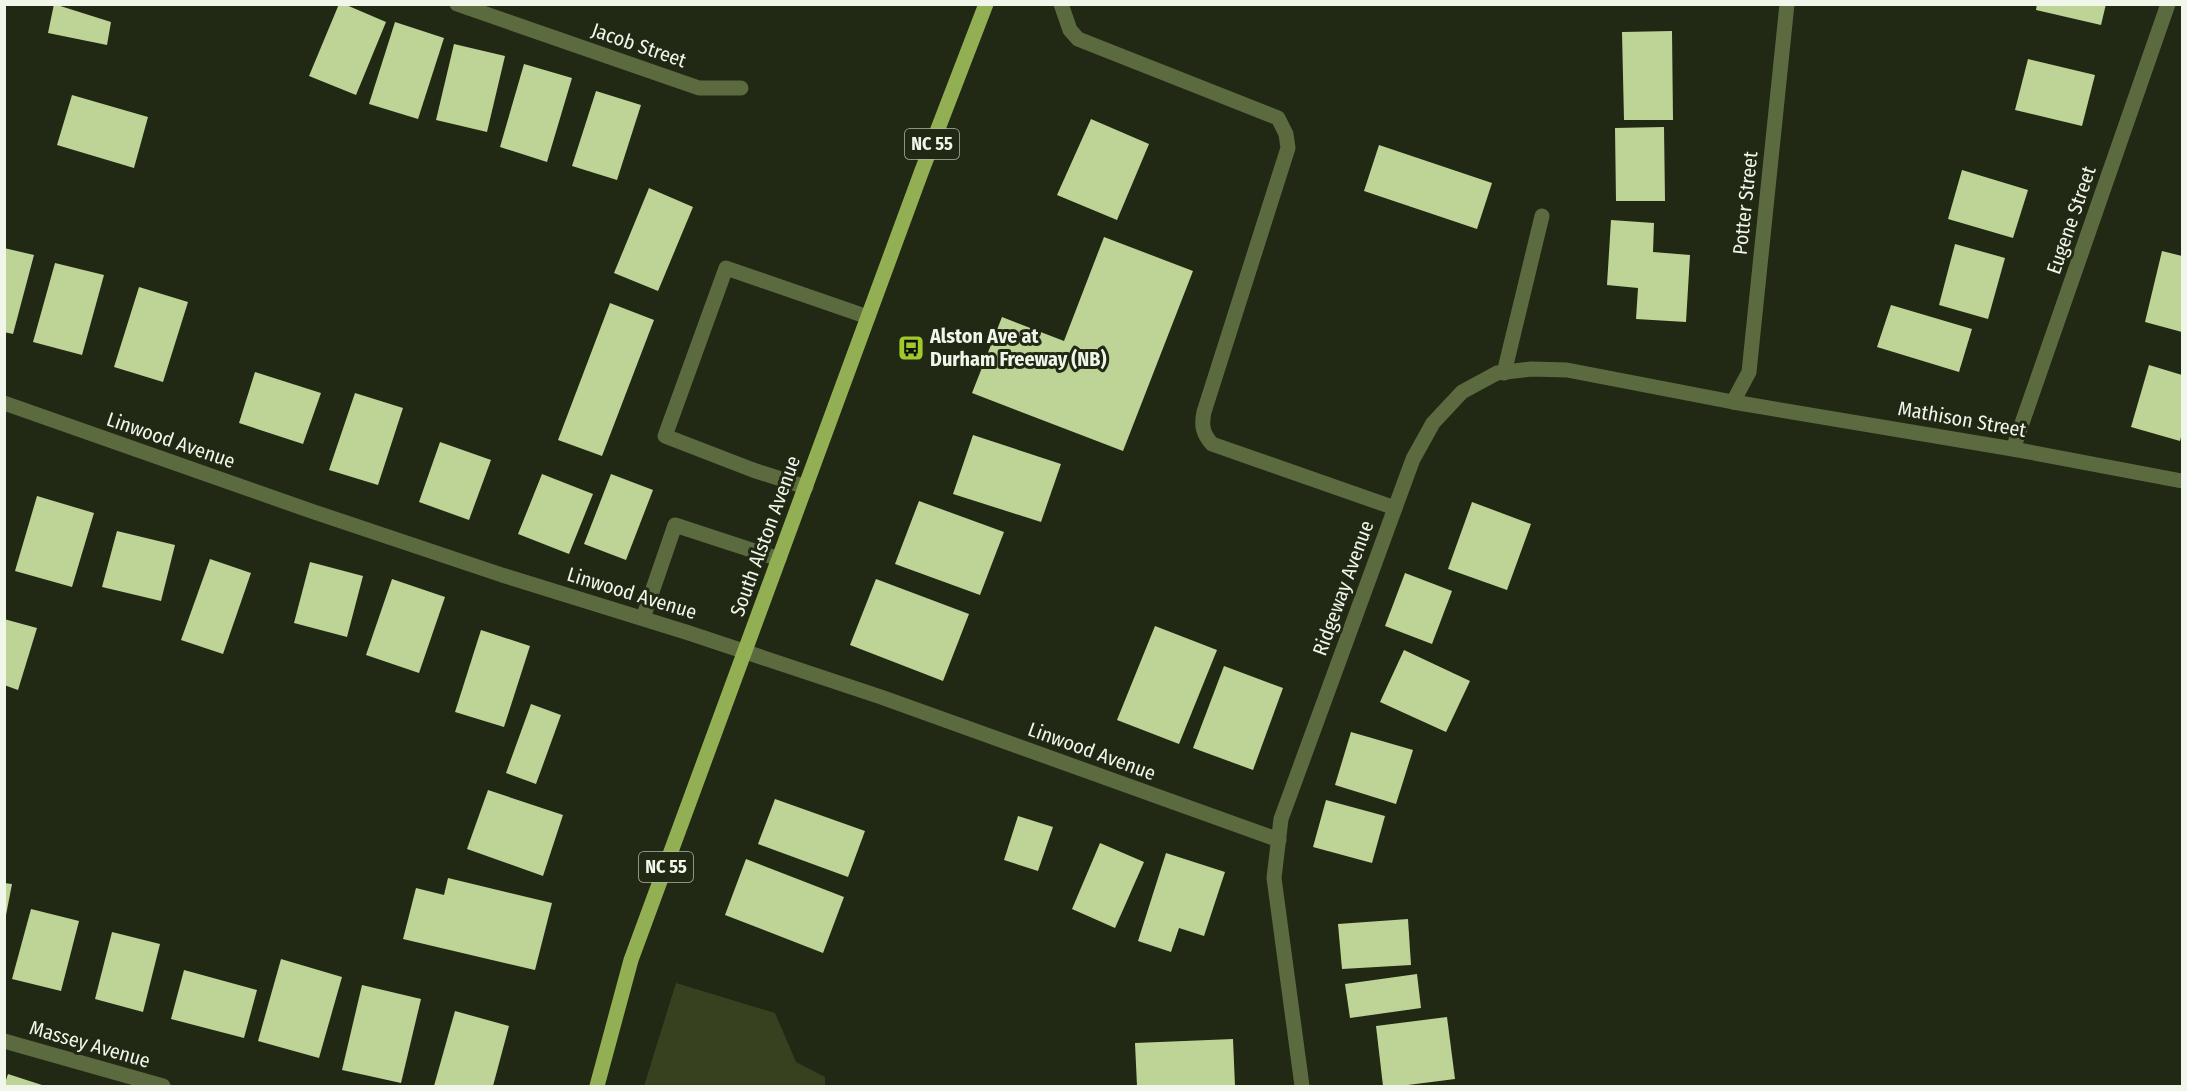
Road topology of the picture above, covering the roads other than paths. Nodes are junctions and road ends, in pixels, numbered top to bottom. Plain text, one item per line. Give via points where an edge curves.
1 (457, 4) edge
2 (986, 4) edge
3 (1061, 4) edge
4 (1787, 4) edge
5 (2168, 4) edge
6 (741, 88) dead end
7 (1542, 216) dead end
8 (868, 317) junction
9 (1504, 373) junction
10 (1733, 402) junction
11 (4, 403) edge
12 (2013, 449) junction
13 (2182, 481) edge
14 (806, 487) junction
15 (1395, 508) junction
16 (779, 559) junction
17 (643, 618) junction
18 (744, 651) junction
19 (1279, 840) junction
20 (4, 1041) edge
21 (163, 1086) edge
22 (597, 1086) edge
23 (1302, 1086) edge

1 - 6 street, Jacob Street via 699,88
2 - 8 main road, South Alston Avenue / NC 55
3 - 15 street via 1070,30 1078,39 1278,118 1286,134 1288,148 1204,412 1205,436 1212,444
4 - 10 street, Potter Street via 1749,372
5 - 12 street, Eugene Street
7 - 9 street
8 - 14 main road, South Alston Avenue / NC 55
8 - 14 street via 726,268 665,436
9 - 10 street, Ridgeway Avenue via 1567,370
9 - 15 street, Ridgeway Avenue via 1462,392 1433,423 1413,459
10 - 12 street, Mathison Street
11 - 17 street, Linwood Avenue via 347,523
12 - 13 street, Mathison Street
14 - 16 main road, South Alston Avenue / NC 55
15 - 19 street, Ridgeway Avenue via 1283,813
16 - 17 street via 675,525
16 - 18 main road, South Alston Avenue / NC 55
17 - 18 street, Linwood Avenue
18 - 19 street, Linwood Avenue via 892,700
18 - 22 main road, South Alston Avenue / NC 55 via 631,960
19 - 23 street, Ridgeway Avenue via 1274,878
20 - 21 street, Massey Avenue

